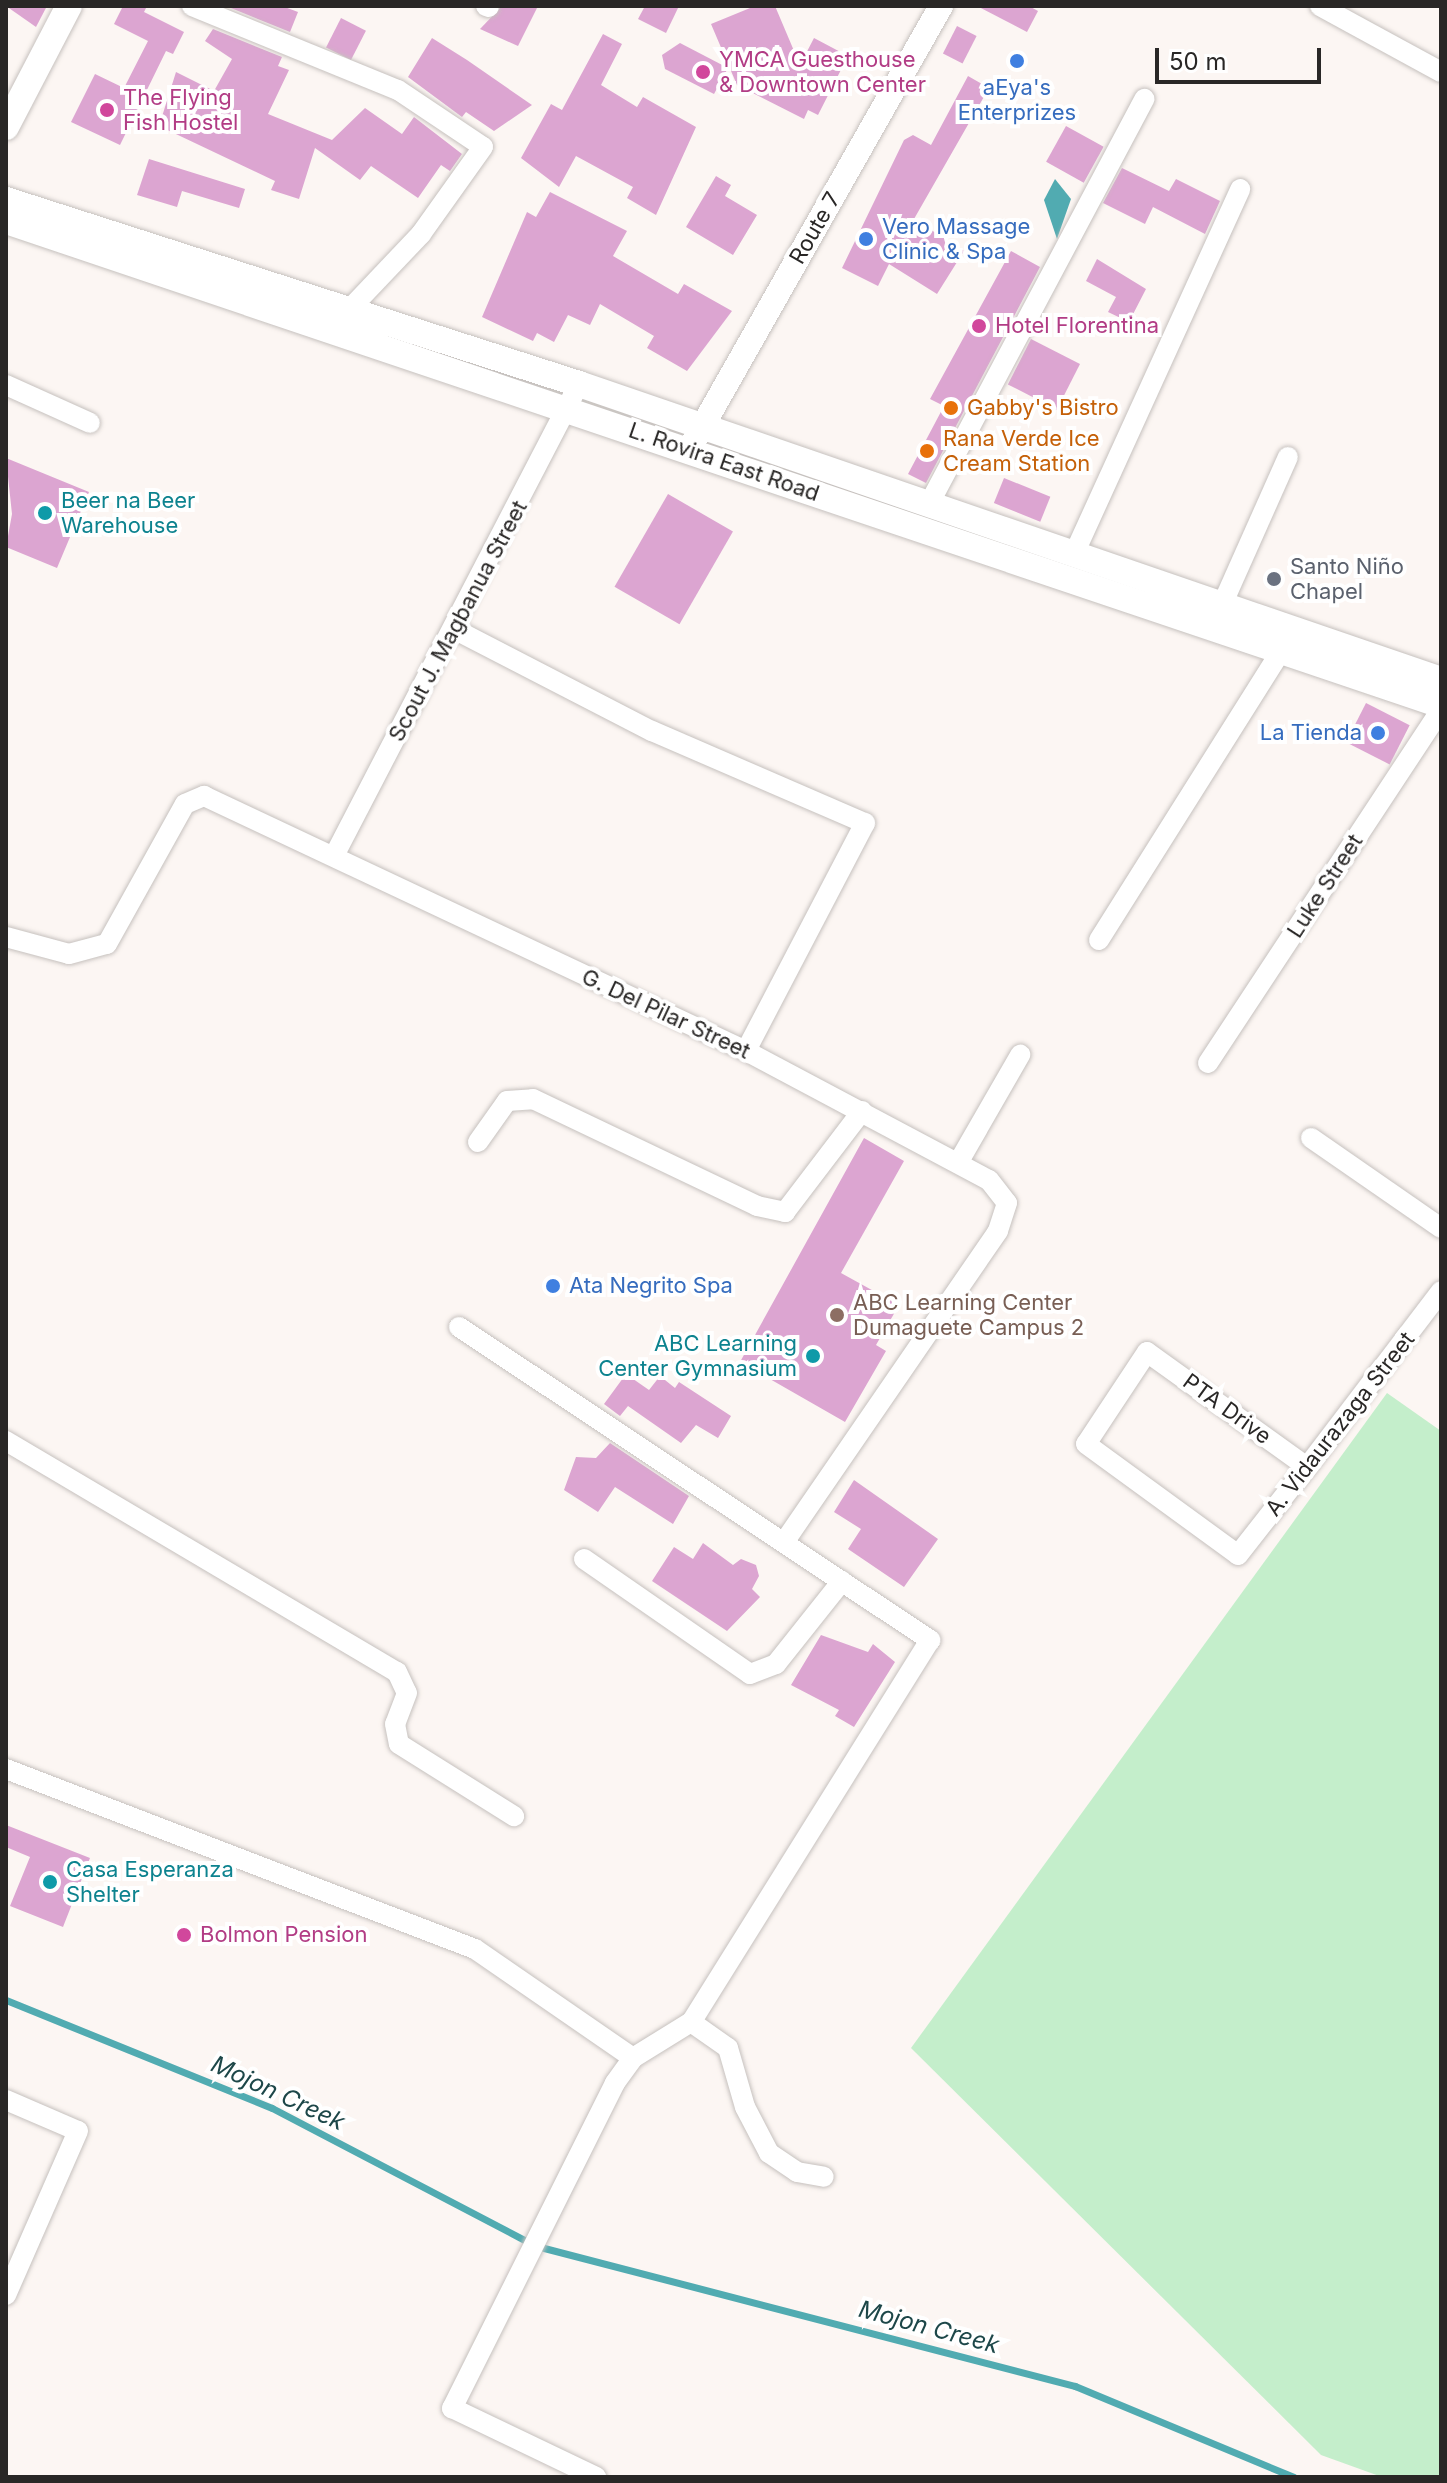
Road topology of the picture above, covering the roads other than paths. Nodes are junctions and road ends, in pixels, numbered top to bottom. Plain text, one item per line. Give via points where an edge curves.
1 (69, 6) edge
2 (192, 6) edge
3 (941, 6) edge
4 (1320, 6) edge
5 (1441, 72) edge
6 (1144, 99) dead end
7 (10, 110) edge
8 (1240, 189) dead end
9 (6, 200) edge
10 (6, 221) edge
11 (268, 296) junction
12 (348, 311) junction
13 (579, 384) junction
14 (6, 385) edge
15 (567, 409) junction
16 (90, 423) dead end
17 (696, 439) junction
18 (1288, 457) dead end
19 (929, 504) junction
20 (1004, 543) junction
21 (1074, 554) junction
22 (1222, 605) junction
23 (1251, 627) junction
24 (454, 629) junction
25 (1282, 649) junction
26 (1441, 680) edge
27 (1441, 707) edge
28 (334, 856) junction
29 (6, 937) edge
30 (1099, 940) dead end
31 (746, 1051) junction
32 (1020, 1055) dead end
33 (1208, 1063) dead end
34 (862, 1111) junction
35 (1311, 1138) dead end
36 (478, 1142) dead end
37 (958, 1163) junction
38 (1441, 1228) edge
39 (1441, 1291) edge
40 (459, 1327) dead end
41 (6, 1441) edge
42 (1307, 1467) junction
43 (784, 1542) junction
44 (1238, 1555) joint
45 (584, 1559) dead end
46 (842, 1581) junction
47 (6, 1769) edge
48 (514, 1816) dead end
49 (691, 2022) junction
50 (633, 2058) junction
51 (6, 2100) edge
52 (824, 2177) dead end
53 (6, 2295) edge
54 (596, 2477) edge

1 - 7 main road
2 - 12 street via 398,90 483,147 421,234
3 - 17 street, Route 7
4 - 5 street
6 - 19 street
8 - 21 street
9 - 11 main road, L. Rovira East Road
10 - 11 main road, L. Rovira East Road
11 - 12 main road, L. Rovira East Road
11 - 15 main road, L. Rovira East Road
12 - 13 main road, L. Rovira East Road
13 - 15 street, Scout J. Magbanua Street
13 - 17 main road, L. Rovira East Road
14 - 16 street
15 - 17 main road, L. Rovira East Road
15 - 24 street, Scout J. Magbanua Street
17 - 19 main road, L. Rovira East Road
17 - 20 main road, L. Rovira East Road
18 - 22 street
19 - 20 main road, L. Rovira East Road
20 - 21 main road, L. Rovira East Road
20 - 23 main road, L. Rovira East Road
21 - 22 main road, L. Rovira East Road
22 - 23 main road, L. Rovira East Road
23 - 25 main road, L. Rovira East Road
23 - 26 main road, L. Rovira East Road
24 - 28 street, Scout J. Magbanua Street
24 - 31 street via 652,731 865,823
25 - 27 main road, L. Rovira East Road
25 - 30 street
27 - 33 street, Luke Street
28 - 29 street, G. Del Pilar Street via 197,795 107,944 69,954
28 - 31 street, G. Del Pilar Street
31 - 34 street, G. Del Pilar Street
32 - 37 street
34 - 36 street via 785,1212 757,1206 533,1099 507,1101
34 - 37 street, G. Del Pilar Street
35 - 38 street
37 - 43 street, G. Del Pilar Street via 1001,1191 1005,1217
39 - 42 street, A. Vidaurazaga Street
40 - 43 street
41 - 48 street via 397,1672 407,1693 395,1724 399,1744
42 - 44 street, A. Vidaurazaga Street
42 - 44 street, PTA Drive via 1147,1352 1086,1444
43 - 46 street
45 - 46 street via 750,1674 776,1664
46 - 49 street via 930,1640
47 - 50 street via 475,1949
49 - 50 street
49 - 52 street via 728,2048 745,2107 769,2153 797,2172
50 - 54 street via 452,2408
51 - 53 street via 78,2131

